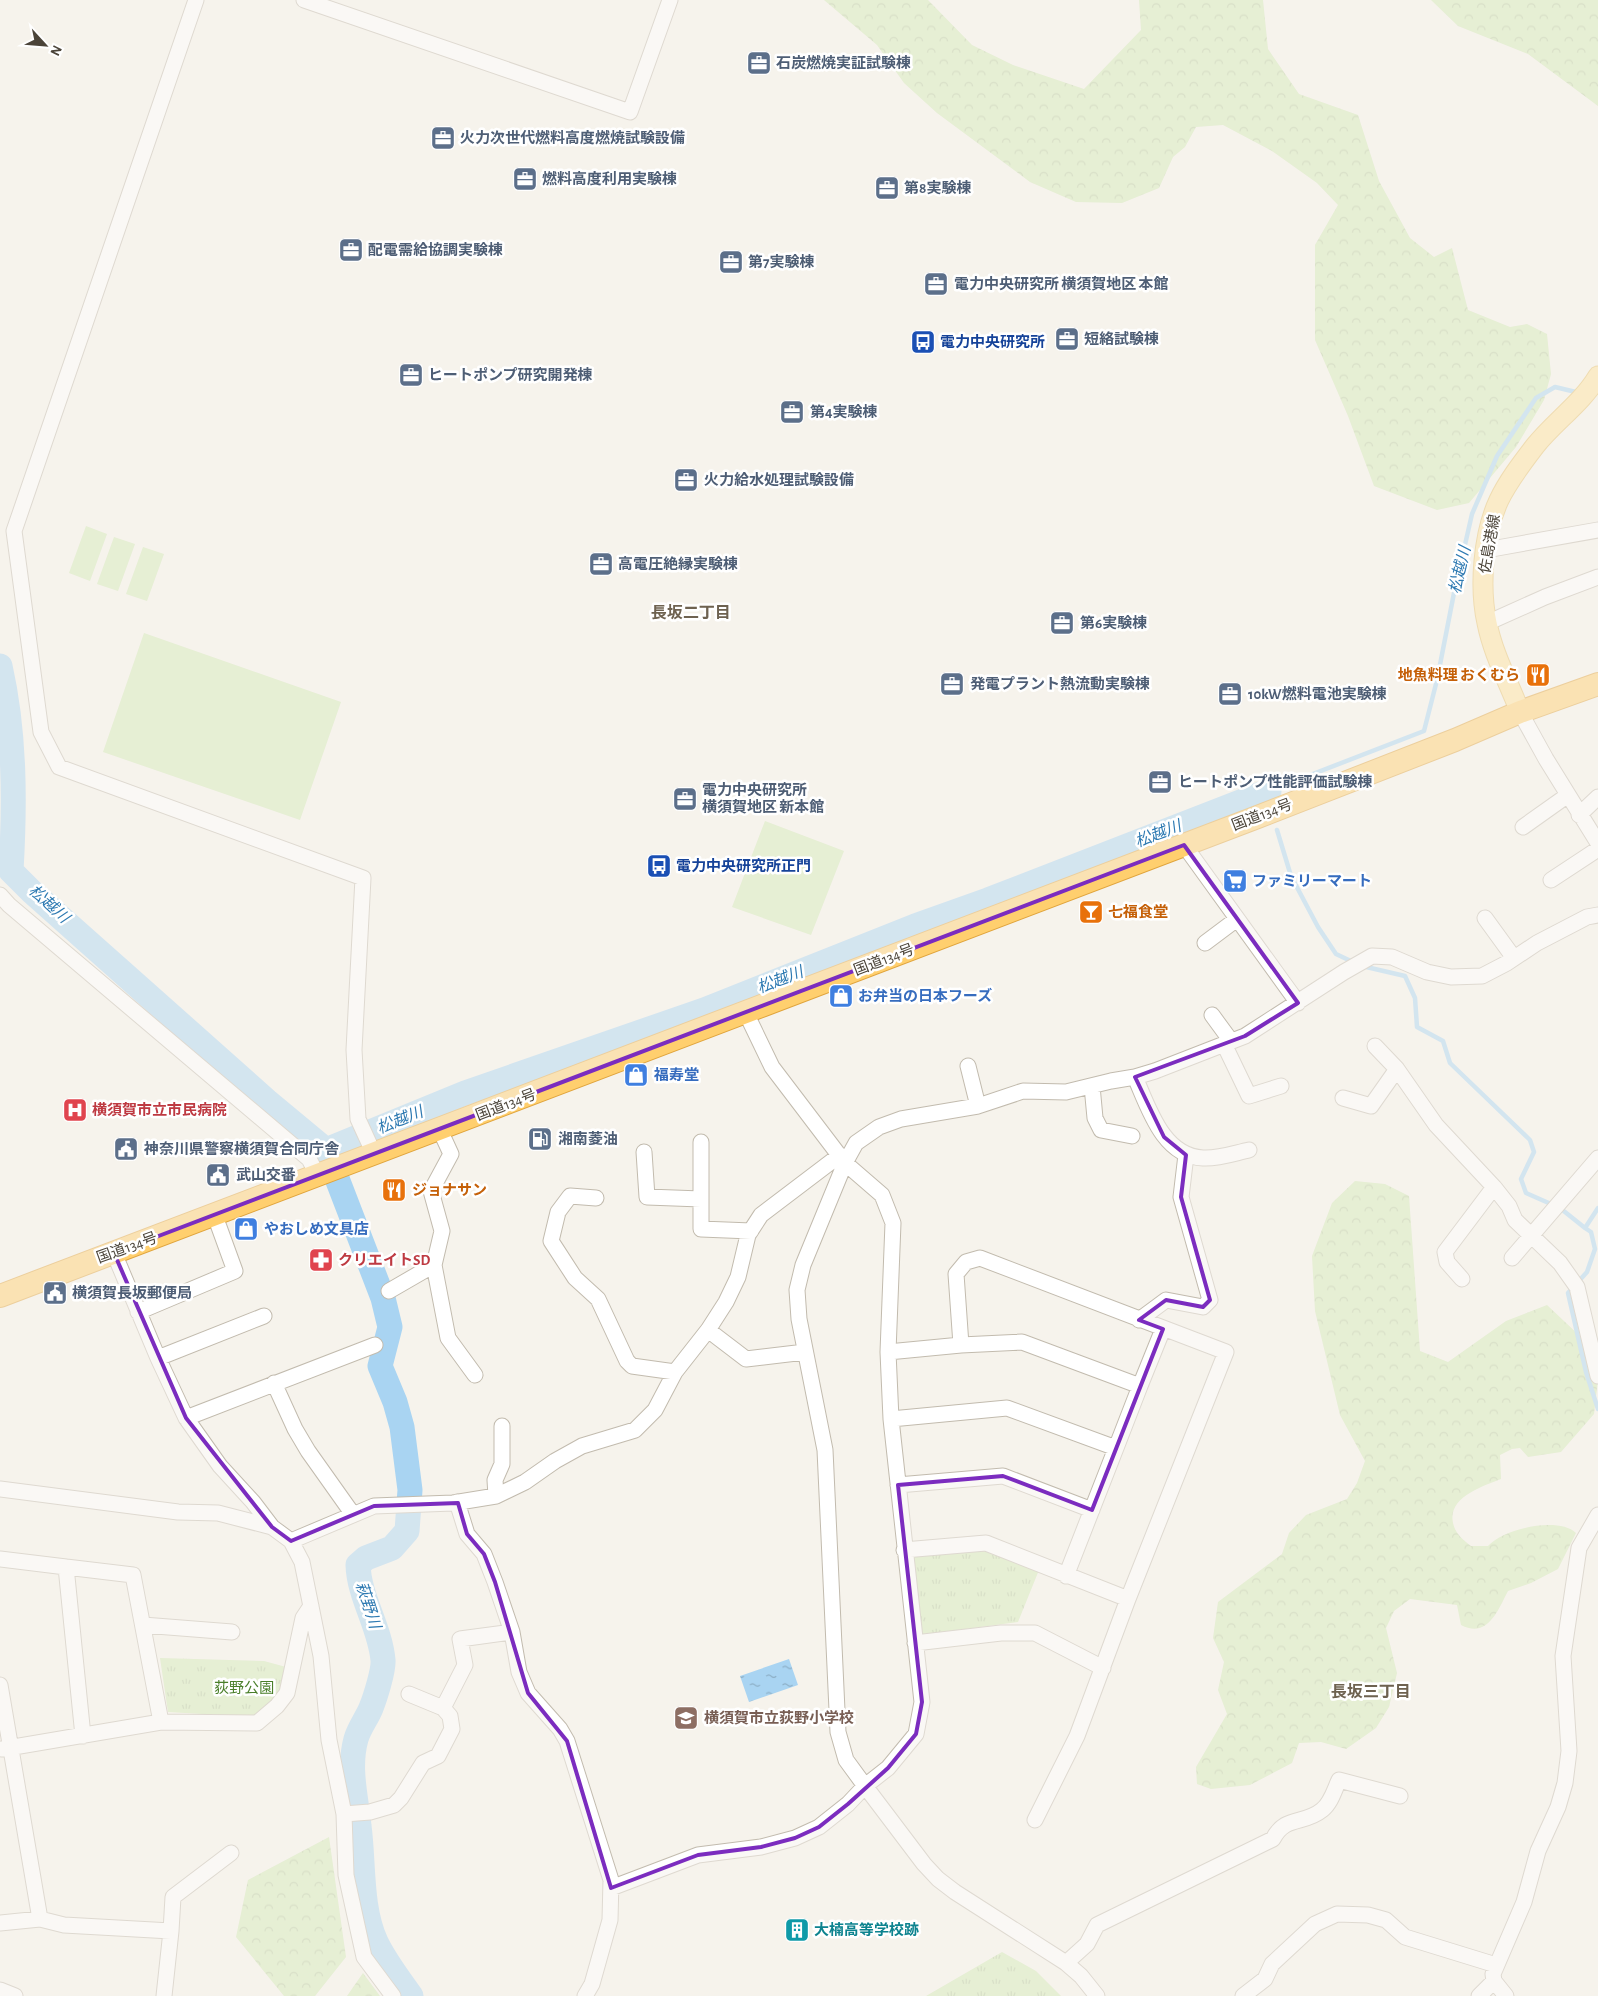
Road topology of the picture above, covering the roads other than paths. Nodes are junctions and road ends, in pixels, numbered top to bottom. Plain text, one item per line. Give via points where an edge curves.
1 (196, 0) edge
2 (304, 0) edge
3 (670, 0) edge
4 (1597, 379) edge
5 (1598, 530) edge
6 (1486, 550) junction
7 (1598, 577) edge
8 (1487, 623) junction
9 (1598, 684) edge
10 (1520, 712) junction
11 (1568, 795) junction
12 (1598, 797) edge
13 (1579, 815) junction
14 (1523, 827) dead end
15 (1598, 843) edge
16 (1184, 845) junction
17 (1598, 849) edge
18 (1551, 880) dead end
19 (0, 895) edge
20 (1598, 915) edge
21 (1484, 918) dead end
22 (1237, 919) junction
23 (1205, 943) dead end
24 (1514, 958) junction
25 (1298, 1003) junction
26 (746, 1013) junction
27 (1212, 1015) dead end
28 (1228, 1043) junction
29 (1375, 1046) dead end
30 (968, 1066) dead end
31 (1397, 1069) junction
32 (1135, 1077) junction
33 (1092, 1086) junction
34 (1281, 1086) dead end
35 (1343, 1098) dead end
36 (978, 1106) junction
37 (440, 1130) junction
38 (1132, 1136) dead end
39 (701, 1142) dead end
40 (1249, 1150) dead end
41 (644, 1152) dead end
42 (374, 1154) junction
43 (1186, 1155) junction
44 (1598, 1158) edge
45 (843, 1159) junction
46 (328, 1172) junction
47 (1494, 1187) junction
48 (596, 1198) dead end
49 (701, 1199) junction
50 (215, 1216) junction
51 (751, 1231) junction
52 (1531, 1236) junction
53 (114, 1253) junction
54 (1512, 1258) dead end
55 (434, 1265) junction
56 (1462, 1279) dead end
57 (389, 1291) dead end
58 (0, 1296) edge
59 (138, 1312) junction
60 (264, 1316) dead end
61 (1139, 1320) junction
62 (1163, 1329) junction
63 (708, 1330) junction
64 (375, 1345) dead end
65 (961, 1345) junction
66 (805, 1352) junction
67 (888, 1352) junction
68 (158, 1358) junction
69 (675, 1372) junction
70 (475, 1375) dead end
71 (1598, 1376) edge
72 (274, 1383) junction
73 (1140, 1386) junction
74 (186, 1418) junction
75 (891, 1419) junction
76 (502, 1426) dead end
77 (1116, 1448) junction
78 (898, 1486) junction
79 (0, 1489) edge
80 (496, 1496) junction
81 (458, 1502) junction
82 (1092, 1510) junction
83 (352, 1513) junction
84 (1598, 1515) edge
85 (272, 1527) junction
86 (291, 1540) junction
87 (904, 1550) junction
88 (0, 1559) edge
89 (66, 1567) junction
90 (1066, 1576) junction
91 (1128, 1599) junction
92 (311, 1606) junction
93 (143, 1626) junction
94 (232, 1632) dead end
95 (512, 1632) junction
96 (915, 1643) junction
97 (1104, 1668) junction
98 (0, 1685) edge
99 (409, 1694) dead end
100 (443, 1708) junction
101 (161, 1722) junction
102 (83, 1736) junction
103 (5, 1749) edge
104 (865, 1786) junction
105 (1400, 1796) dead end
106 (348, 1814) junction
107 (1035, 1820) dead end
108 (231, 1853) dead end
109 (611, 1888) junction
110 (40, 1919) junction
111 (0, 1924) edge
112 (171, 1931) junction
113 (1066, 1963) junction
114 (1496, 1965) junction
115 (1494, 1981) junction
116 (0, 1990) edge
117 (15, 1996) edge
118 (164, 1996) edge
119 (393, 1996) edge
120 (584, 1996) edge
121 (1097, 1996) edge
122 (1243, 1996) edge
123 (1479, 1996) edge
124 (1506, 1996) edge

1 - 42 street via 14,532 41,732 59,767 363,878 354,1050 358,1119
2 - 3 street via 630,112
4 - 6 main road, 佐島港線 via 1516,471 1499,500
5 - 6 street
6 - 8 main road, 佐島港線 via 1483,589
7 - 8 street via 1545,596
8 - 10 main road, 佐島港線
9 - 10 highway, 国道134号
10 - 11 street
10 - 16 highway, 国道134号
11 - 13 street
11 - 14 street
12 - 13 street
13 - 15 street
16 - 22 street
16 - 26 highway, 国道134号
17 - 18 street
19 - 46 street via 308,1159
20 - 24 street via 1587,917
21 - 24 street
22 - 23 street
22 - 25 street
24 - 25 street via 1482,976 1452,977 1427,972 1392,958 1372,956
25 - 28 street
26 - 37 highway, 国道134号
26 - 45 street via 772,1067
27 - 28 street
28 - 32 street
28 - 34 street via 1249,1096
29 - 31 street
30 - 36 street
31 - 35 street via 1371,1106
31 - 47 street via 1436,1124
32 - 33 street
32 - 43 street via 1164,1137
33 - 36 street via 1066,1092 1023,1091
33 - 38 street via 1095,1118 1101,1130
36 - 45 street via 901,1119 879,1127 856,1143
37 - 42 highway, 国道134号
37 - 55 street via 451,1154 430,1191 442,1231
39 - 49 street
40 - 43 street via 1205,1158
41 - 49 street via 647,1196
42 - 46 highway, 国道134号
43 - 61 street via 1181,1197 1210,1300 1203,1307 1166,1300
44 - 52 street
45 - 51 street via 761,1215
45 - 66 street via 803,1265 797,1290
45 - 67 street via 882,1195 893,1223
46 - 50 highway, 国道134号
47 - 52 street via 1515,1220
47 - 56 street via 1445,1252 1447,1262
48 - 69 street via 570,1196 558,1212 551,1241 575,1278 598,1299 627,1361 632,1366
49 - 51 street via 701,1228
50 - 53 highway, 国道134号
50 - 59 street via 235,1271
51 - 63 street via 738,1277
52 - 54 street
52 - 71 street via 1560,1263 1577,1287
53 - 58 highway, 国道134号
53 - 59 street
55 - 57 street
55 - 70 street via 448,1338
59 - 68 street
60 - 68 street
61 - 62 street
61 - 65 street via 980,1258 966,1262 956,1274
62 - 73 street
62 - 91 street via 1226,1352
63 - 66 street via 746,1359
63 - 69 street
64 - 72 street
65 - 67 street
65 - 73 street via 1022,1342
66 - 104 street via 825,1450 838,1732 846,1760
67 - 75 street
68 - 74 street
69 - 80 street via 655,1410 635,1430 582,1446
72 - 74 street
72 - 83 street via 308,1451
73 - 77 street
74 - 85 street via 220,1466
75 - 77 street via 1007,1408
75 - 78 street
76 - 80 street via 502,1464 495,1480
77 - 82 street
78 - 82 street via 1003,1476
78 - 87 street
79 - 85 street via 178,1512 218,1513
80 - 81 street
81 - 83 street via 374,1506
81 - 95 street via 468,1534 484,1554
82 - 90 street
83 - 86 street
84 - 114 street via 1579,1548 1563,1656 1569,1751 1565,1783 1538,1851 1524,1902
85 - 86 street
86 - 92 street via 302,1562
87 - 90 street via 986,1543
87 - 96 street
88 - 89 street
89 - 93 street via 133,1575
89 - 102 street
90 - 91 street
91 - 97 street
92 - 101 street via 303,1618 287,1693 278,1706 256,1723
92 - 106 street via 321,1656 329,1740
93 - 94 street
93 - 101 street
95 - 100 street via 460,1639 465,1665
95 - 109 street via 519,1672 528,1692 567,1741
96 - 97 street via 1001,1633 1035,1634
96 - 104 street via 922,1702 916,1734 888,1768
97 - 107 street via 1077,1736
98 - 103 street
99 - 100 street
100 - 106 street via 450,1716 452,1729 438,1756 423,1763 401,1798 394,1805
101 - 102 street
102 - 103 street
103 - 110 street
104 - 109 street via 819,1827 795,1838 761,1847 698,1855
104 - 113 street via 938,1879
105 - 113 street via 1339,1780 1324,1809 1287,1823 1273,1839 1097,1925 1087,1944
106 - 119 street via 346,1875 364,1957
108 - 112 street via 173,1897
109 - 120 street via 610,1920 592,1984
110 - 111 street
110 - 112 street via 64,1926
112 - 118 street
113 - 121 street
114 - 115 street
114 - 122 street via 1405,1937 1386,1920 1368,1915 1337,1914 1315,1924 1272,1964 1265,1979
115 - 123 street
115 - 124 street
116 - 117 street

